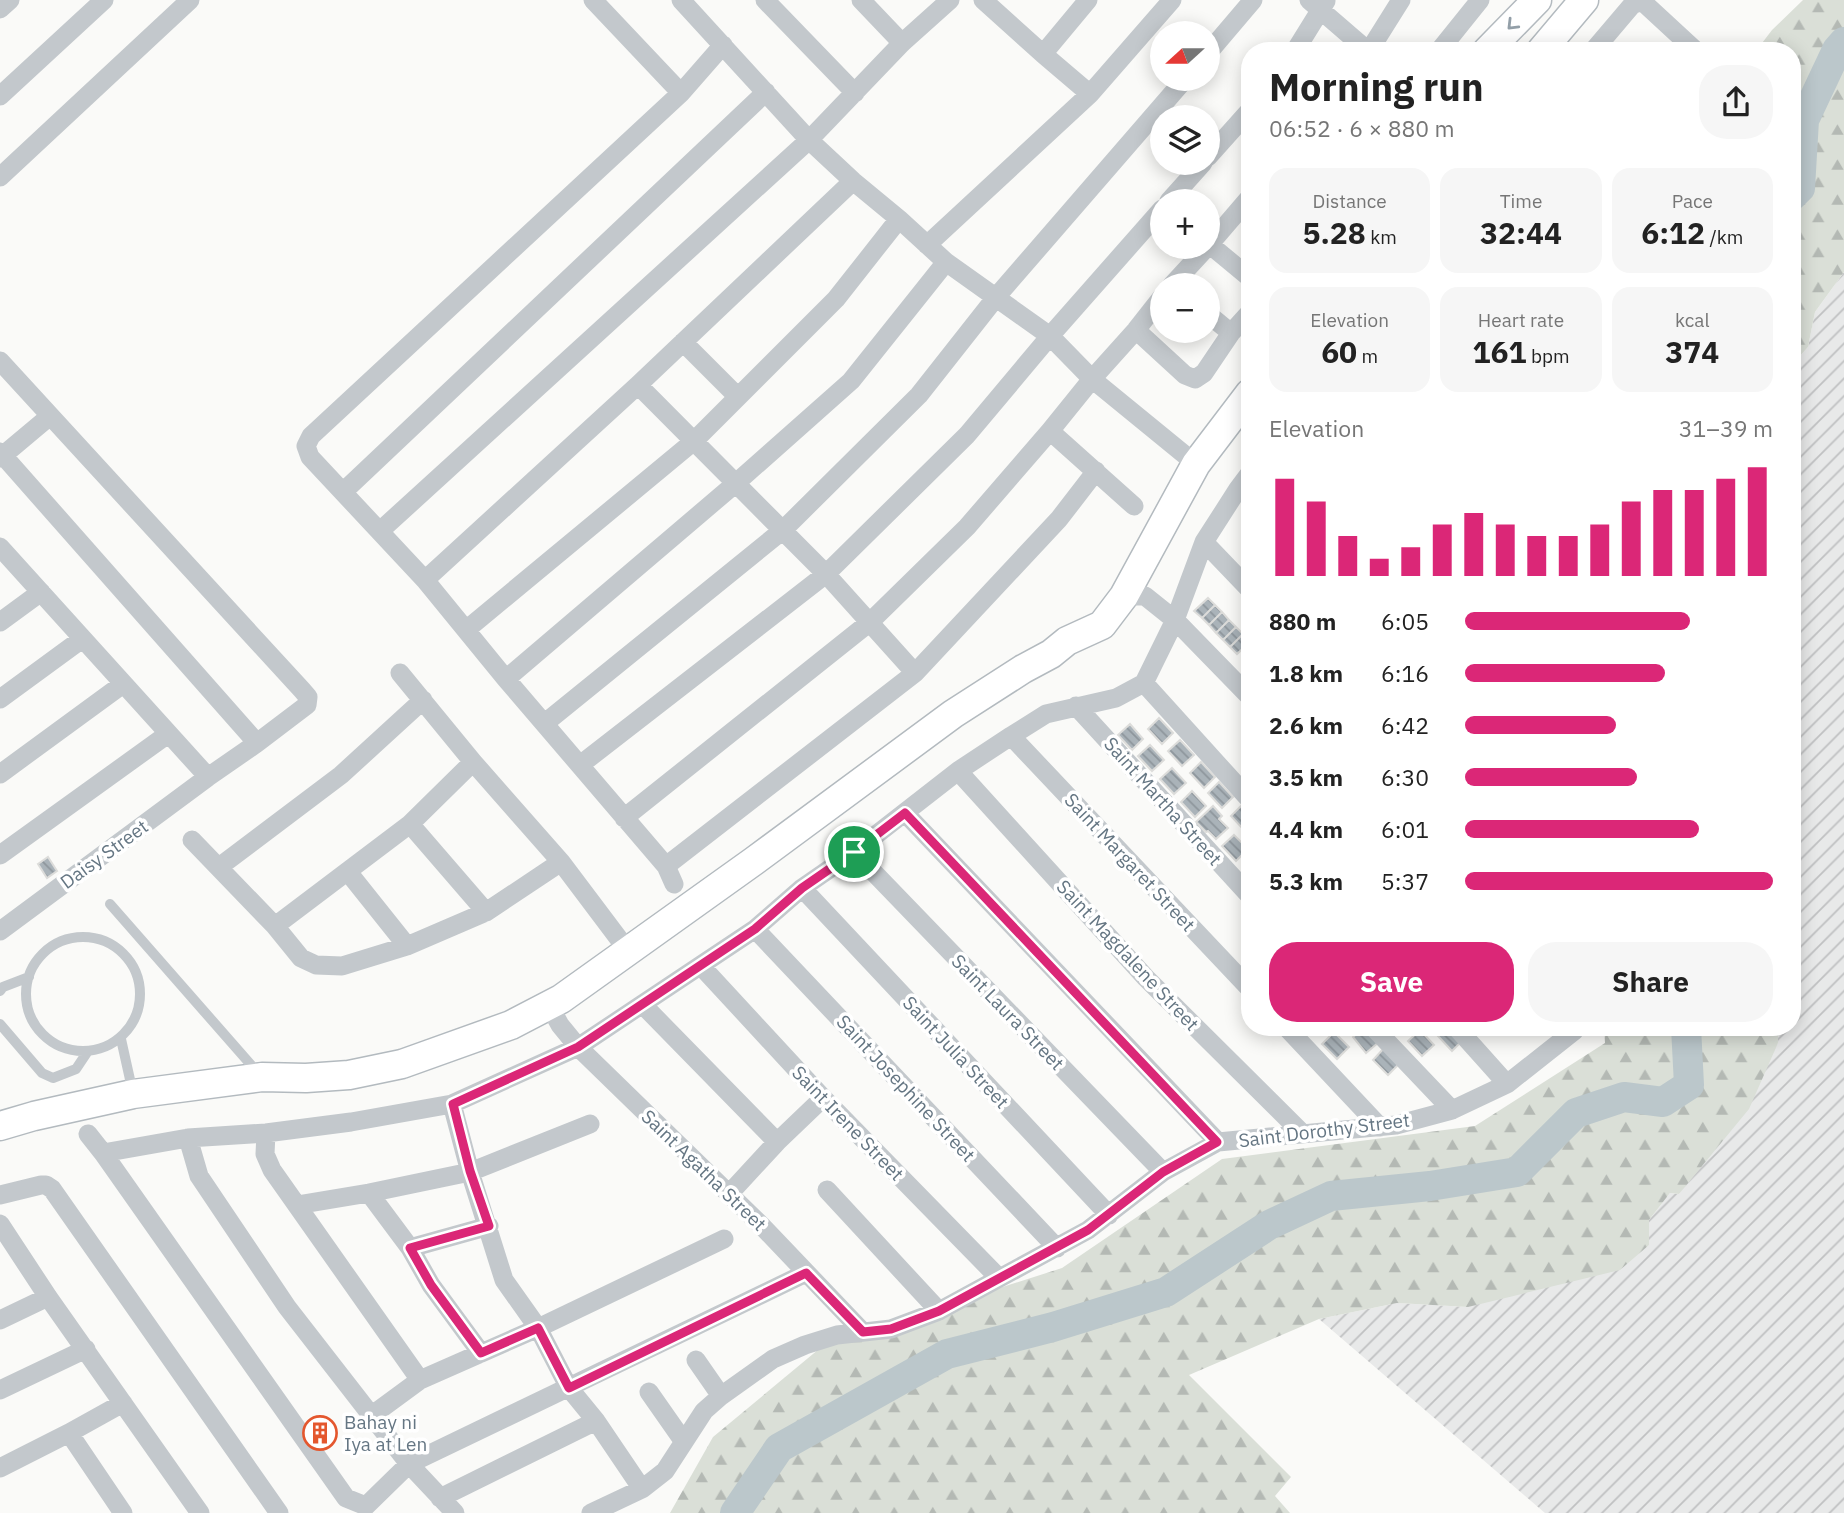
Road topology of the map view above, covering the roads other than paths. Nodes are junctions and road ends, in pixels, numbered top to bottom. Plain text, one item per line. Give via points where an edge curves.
1 (10, 0) edge
2 (104, 0) edge
3 (190, 0) edge
4 (593, 0) edge
5 (681, 0) edge
6 (765, 0) edge
7 (861, 0) edge
8 (950, 0) edge
9 (984, 0) edge
10 (1088, 0) edge
11 (1172, 0) edge
12 (1253, 0) edge
13 (1401, 0) edge
14 (1480, 0) edge
15 (1537, 0) edge
16 (1584, 0) edge
17 (1319, 3) edge
18 (0, 9) edge
19 (1220, 39) edge
20 (1300, 42) edge
21 (1359, 42) edge
22 (1374, 42) edge
23 (1446, 42) edge
24 (1496, 42) edge
25 (1549, 42) edge
26 (1605, 42) edge
27 (1686, 42) edge
28 (902, 43) junction
29 (723, 45) junction
30 (1043, 54) junction
31 (1175, 91) edge
32 (766, 92) junction
33 (681, 93) junction
34 (855, 93) junction
35 (1090, 94) junction
36 (0, 96) edge
37 (1241, 120) edge
38 (809, 140) junction
39 (1220, 144) edge
40 (1192, 175) edge
41 (0, 177) edge
42 (853, 181) junction
43 (1180, 189) edge
44 (1241, 208) edge
45 (899, 219) junction
46 (1150, 223) edge
47 (1220, 232) edge
48 (927, 245) junction
49 (1220, 255) edge
50 (1196, 259) edge
51 (946, 262) junction
52 (1241, 271) edge
53 (1183, 273) edge
54 (997, 296) junction
55 (1150, 312) edge
56 (1241, 322) edge
57 (1220, 324) edge
58 (1136, 330) junction
59 (1231, 333) junction
60 (1050, 336) junction
61 (683, 342) junction
62 (0, 360) edge
63 (1092, 379) junction
64 (638, 385) junction
65 (738, 397) junction
66 (1241, 405) edge
67 (50, 416) junction
68 (1050, 431) junction
69 (694, 441) junction
70 (1, 455) edge
71 (1196, 464) junction
72 (1096, 471) junction
73 (736, 483) junction
74 (343, 492) junction
75 (1241, 495) edge
76 (1134, 506) dead end
77 (783, 530) junction
78 (380, 531) junction
79 (1205, 542) junction
80 (0, 547) edge
81 (826, 574) junction
82 (425, 580) junction
83 (1241, 580) edge
84 (41, 592) junction
85 (1124, 596) junction
86 (1175, 620) junction
87 (0, 622) edge
88 (870, 622) junction
89 (466, 630) junction
90 (82, 639) junction
91 (401, 673) dead end
92 (915, 673) junction
93 (506, 679) junction
94 (1144, 683) junction
95 (123, 684) junction
96 (1241, 688) edge
97 (0, 699) edge
98 (423, 700) junction
99 (1076, 706) junction
100 (545, 723) junction
101 (168, 734) junction
102 (1011, 736) junction
103 (257, 743) junction
104 (473, 762) junction
105 (580, 765) junction
106 (958, 771) junction
107 (0, 774) edge
108 (208, 777) junction
109 (1241, 790) edge
110 (905, 813) junction
111 (624, 818) junction
112 (410, 824) junction
113 (192, 840) dead end
114 (854, 852) junction
115 (0, 855) edge
116 (561, 862) junction
117 (666, 866) junction
118 (219, 867) junction
119 (348, 872) junction
120 (674, 884) dead end
121 (1241, 887) edge
122 (802, 888) junction
123 (110, 904) dead end
124 (486, 912) junction
125 (275, 926) junction
126 (755, 929) junction
127 (0, 931) edge
128 (407, 946) junction
129 (628, 951) junction
130 (701, 966) junction
131 (29, 977) junction
132 (1241, 979) edge
133 (0, 990) edge
134 (549, 1005) junction
135 (643, 1005) junction
136 (0, 1024) edge
137 (1294, 1036) edge
138 (1382, 1036) edge
139 (1464, 1036) edge
140 (1565, 1036) edge
141 (121, 1039) junction
142 (578, 1047) junction
143 (88, 1051) junction
144 (262, 1077) junction
145 (1507, 1084) junction
146 (133, 1094) junction
147 (823, 1098) junction
148 (453, 1104) junction
149 (1452, 1110) junction
150 (590, 1124) dead end
151 (0, 1126) edge
152 (1380, 1127) junction
153 (266, 1133) junction
154 (88, 1134) dead end
155 (1303, 1134) junction
156 (188, 1138) junction
157 (777, 1142) junction
158 (1217, 1142) junction
159 (103, 1153) junction
160 (470, 1171) junction
161 (1163, 1172) junction
162 (827, 1190) dead end
163 (369, 1193) junction
164 (729, 1194) junction
165 (0, 1195) edge
166 (297, 1205) junction
167 (1110, 1215) junction
168 (0, 1224) edge
169 (489, 1226) junction
170 (724, 1239) dead end
171 (6, 1246) edge
172 (410, 1248) junction
173 (1057, 1248) junction
174 (806, 1273) junction
175 (999, 1278) junction
176 (48, 1297) junction
177 (939, 1311) junction
178 (0, 1320) edge
179 (538, 1328) junction
180 (863, 1332) junction
181 (86, 1349) junction
182 (481, 1353) junction
183 (696, 1360) dead end
184 (420, 1380) junction
185 (569, 1388) junction
186 (0, 1390) edge
187 (649, 1392) dead end
188 (722, 1396) junction
189 (123, 1403) junction
190 (371, 1416) junction
191 (596, 1421) junction
192 (69, 1433) junction
193 (684, 1443) junction
194 (409, 1464) junction
195 (0, 1468) edge
196 (642, 1489) junction
197 (440, 1499) junction
198 (123, 1513) edge
199 (200, 1513) edge
200 (279, 1513) edge
201 (455, 1513) edge
202 (591, 1513) edge

1 - 18 street
2 - 36 street
3 - 41 street
4 - 33 street
5 - 29 street
6 - 34 street
7 - 28 street
8 - 28 street
9 - 30 street
10 - 30 street
11 - 35 street
12 - 19 street
13 - 22 street
14 - 23 street
15 -> 24 street
16 - 25 street
17 - 20 street
17 - 21 street
26 - 27 street via 1639,2
28 - 34 street
29 - 32 street
29 - 33 street
30 - 35 street
31 - 54 street
32 - 38 street
32 - 74 street
33 - 74 street via 311,436 307,452
34 - 38 street
35 - 48 street
37 - 39 street
38 - 42 street
38 - 78 street
40 - 43 street
42 - 45 street
42 - 61 street
44 - 47 street
45 - 48 street
45 - 65 street via 836,299
46 - 60 street
48 - 51 street
49 - 52 street
50 - 53 street
51 - 54 street
51 - 73 street via 851,381
54 - 60 street
54 - 77 street via 919,395
55 - 58 street
56 - 59 street
57 - 59 street
58 - 59 street via 1195,379
58 - 63 street
60 - 63 street
60 - 81 street via 967,435
61 - 64 street
61 - 65 street
62 - 67 street, Daisy Street
63 - 68 street
63 - 71 street
64 - 69 street
64 - 82 street
65 - 69 street
66 - 71 street
67 - 70 street
67 - 103 street, Daisy Street via 308,697 307,705
68 - 72 street
68 - 88 street via 967,527
69 - 73 street
69 - 89 street
70 - 103 street
71 - 85 street
72 - 76 street
72 - 92 street via 1059,519
73 - 77 street
73 - 93 street
74 - 78 street
75 - 79 street
77 - 81 street
77 - 100 street
78 - 82 street
79 - 83 street
79 - 86 street
80 - 84 street
81 - 88 street
81 - 105 street
82 - 89 street
84 - 87 street
84 - 90 street
85 - 86 street via 1145,596
85 - 129 street via 1102,625 1067,641 953,714
86 - 94 street
86 - 96 street
88 - 92 street
88 - 111 street
89 - 93 street
90 - 95 street
90 - 97 street
91 - 98 street
92 - 117 street
93 - 100 street
94 - 99 street via 1116,698
94 - 109 street
95 - 101 street
95 - 107 street
98 - 104 street
98 - 118 street via 341,775
99 - 102 street via 1046,714
99 - 121 street, Saint Martha Street
100 - 105 street
101 - 108 street
101 - 115 street
102 - 106 street
102 - 132 street, Saint Margaret Street
103 - 108 street, Daisy Street
104 - 112 street
104 - 116 street
105 - 111 street
106 - 110 street
106 - 155 street, Saint Magdalene Street via 1146,978
108 - 127 street, Daisy Street
110 - 114 street
110 - 158 street
111 - 117 street
112 - 119 street
112 - 124 street
113 - 118 street
114 - 122 street
114 - 161 street, Saint Laura Street
116 - 124 street
116 - 129 street
117 - 120 street
118 - 125 street
119 - 125 street
119 - 128 street
122 - 126 street
122 - 167 street, Saint Julia Street
123 - 144 lane
124 - 128 street
125 - 128 street via 301,958 316,965 342,966
126 - 130 street
126 - 173 street, Saint Josephine Street
129 - 134 street
130 - 135 street
130 - 147 street, Saint Irene Street
131 - 133 lane
131 - 141 lane via 46,949 66,938 88,936 110,942 128,957 139,977 141,999 135,1021
131 - 143 lane via 28,1011 39,1031 56,1045
134 - 142 street, Saint Agatha Street
134 - 144 street via 511,1025 402,1063 349,1074
135 - 142 street
135 - 157 street
136 - 143 lane via 42,1073 53,1078 76,1069
137 - 152 street
138 - 149 street
139 - 145 street
140 - 145 street, Saint Dorothy Street
141 - 143 lane
141 - 146 lane
142 - 148 street
142 - 164 street, Saint Agatha Street
144 - 146 street
145 - 149 street, Saint Dorothy Street
146 - 151 street
147 - 157 street
147 - 175 street, Saint Irene Street
148 - 153 street
148 - 160 street
149 - 152 street, Saint Dorothy Street
150 - 160 street
152 - 155 street, Saint Dorothy Street
153 - 156 street
153 - 166 street via 265,1154
154 - 159 street
155 - 158 street, Saint Dorothy Street
156 - 159 street
156 - 190 street via 198,1176 287,1307
157 - 164 street
158 - 161 street, Saint Dorothy Street
159 - 194 street via 346,1498 366,1506
160 - 163 street
160 - 169 street
161 - 167 street, Saint Dorothy Street
162 - 177 street
163 - 166 street
163 - 172 street
164 - 174 street, Saint Agatha Street
165 - 200 street via 40,1185 52,1189
166 - 184 street
167 - 173 street, Saint Dorothy Street
168 - 171 street
169 - 172 street
169 - 179 street via 504,1280
170 - 179 street
171 - 176 street
172 - 182 street
173 - 175 street, Saint Dorothy Street
174 - 180 street, Saint Agatha Street
174 - 185 street
175 - 177 street, Saint Dorothy Street
176 - 178 street
176 - 181 street
177 - 180 street, Saint Dorothy Street via 891,1329
179 - 182 street
179 - 185 street
180 - 188 street, Saint Dorothy Street via 837,1335 773,1359
181 - 186 street
181 - 189 street
182 - 184 street
183 - 188 street
184 - 190 street
185 - 191 street
185 - 194 street
187 - 193 street
188 - 193 street, Saint Dorothy Street via 704,1411
189 - 192 street
189 - 199 street
190 - 194 street
191 - 196 street
191 - 197 street
192 - 195 street
192 - 198 street
193 - 196 street, Saint Dorothy Street via 665,1471
194 - 197 street
196 - 202 street, Saint Dorothy Street
197 - 201 street

